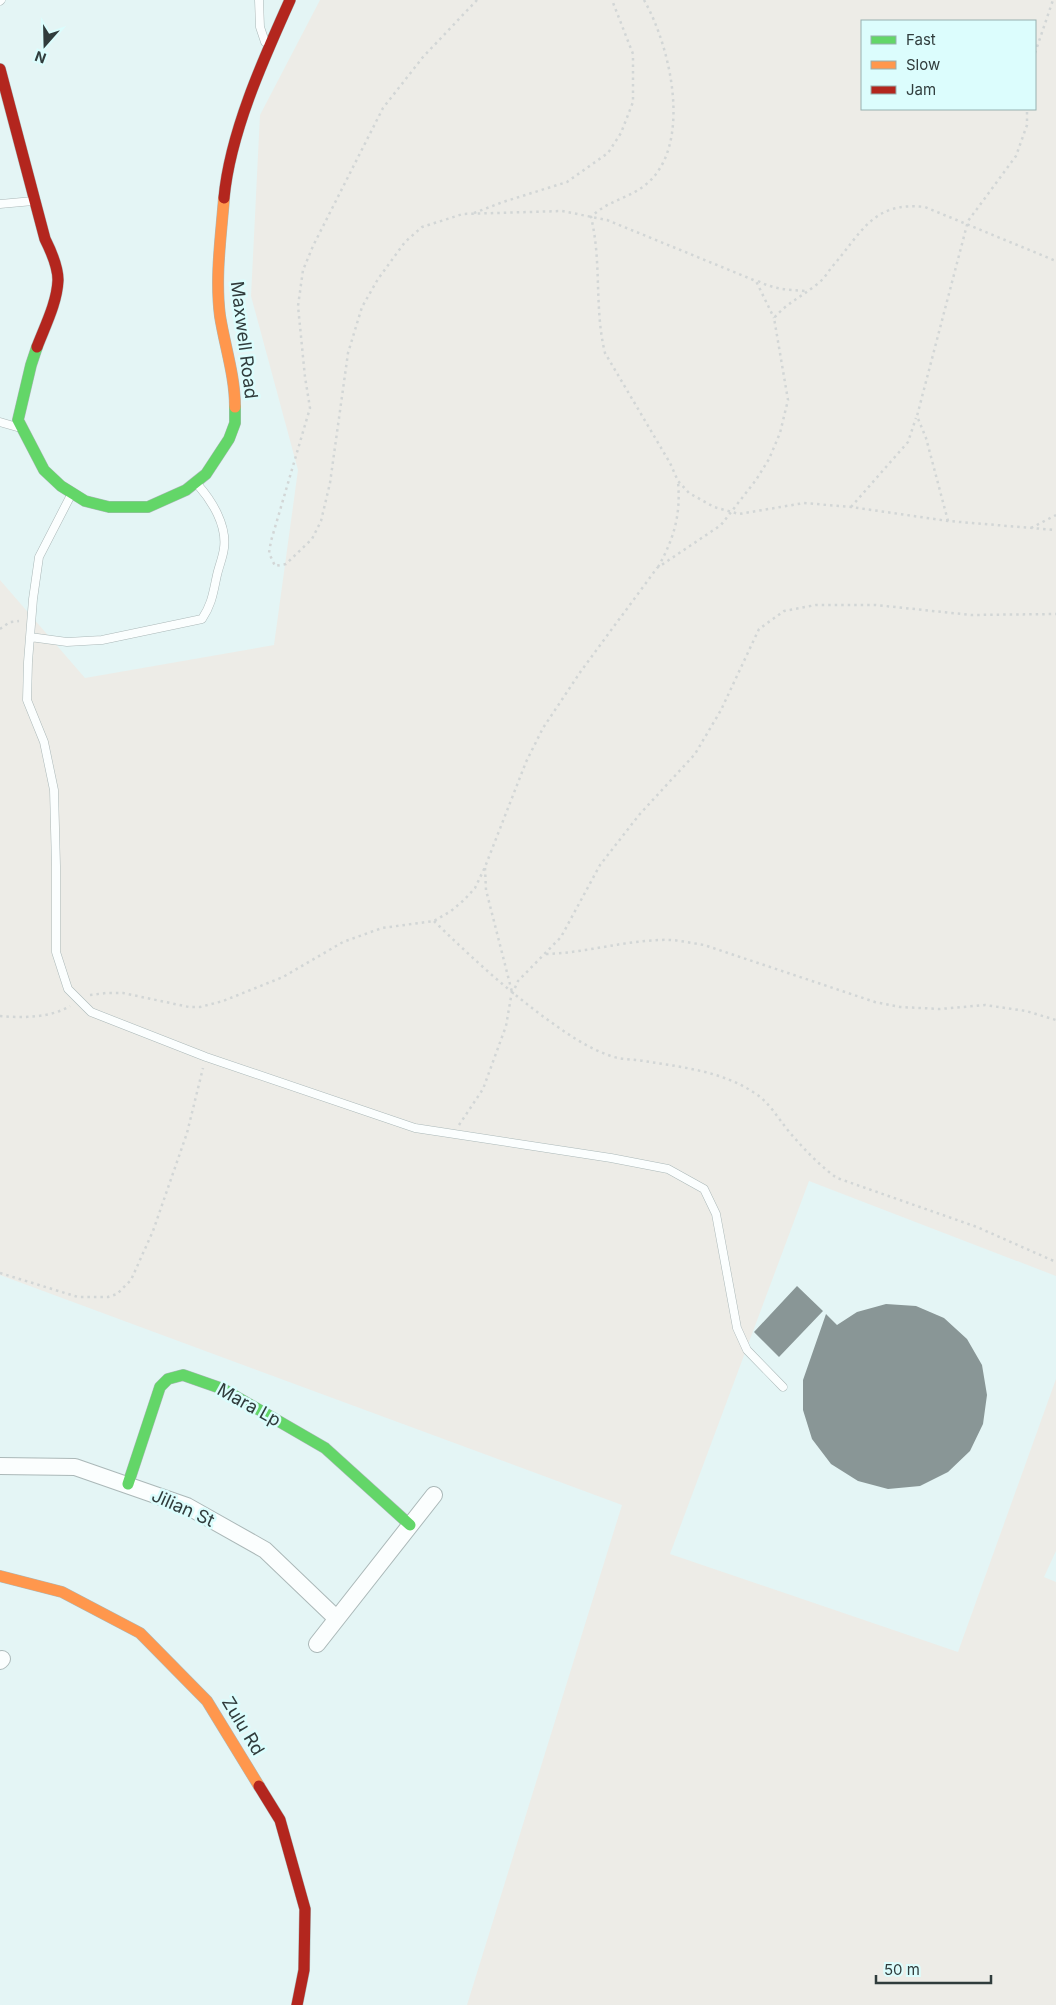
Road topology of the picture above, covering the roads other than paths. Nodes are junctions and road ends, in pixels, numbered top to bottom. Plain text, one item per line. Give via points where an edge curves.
1 (259, 0) edge
2 (290, 0) edge
3 (267, 50) junction
4 (0, 69) edge
5 (35, 201) junction
6 (0, 204) edge
7 (0, 422) edge
8 (22, 429) junction
9 (196, 482) junction
10 (72, 493) junction
11 (30, 637) junction
12 (783, 1386) dead end
13 (0, 1466) edge
14 (128, 1484) junction
15 (434, 1495) dead end
16 (410, 1525) junction
17 (0, 1576) edge
18 (336, 1618) junction
19 (317, 1644) dead end
20 (296, 2005) edge

1 - 3 lane via 260,27
2 - 3 street, Maxwell Road
3 - 9 street, Maxwell Road via 234,147 225,190 219,257 220,315 235,390 235,423 229,439 206,474
4 - 5 street, Maxwell Road
5 - 6 lane
5 - 8 street, Maxwell Road via 58,279 54,300 28,374 18,420
7 - 8 lane
8 - 10 street, Maxwell Road via 44,470
9 - 10 street, Maxwell Road via 148,507 109,507
9 - 11 lane via 218,515 224,548 210,607 202,619 102,640 67,642
10 - 11 lane via 39,557
11 - 12 lane via 27,700 44,742 54,790 56,952 68,989 90,1012 206,1057 415,1128 668,1169 704,1189 716,1214 737,1328 747,1350
13 - 14 street, Jilian St via 75,1467
14 - 16 street, Mara Lp via 160,1387 171,1377 186,1376 223,1389 325,1448
14 - 18 street, Jilian St via 187,1506 265,1550
15 - 16 street
16 - 18 street
17 - 20 street, Zulu Rd via 62,1592 140,1633 207,1701 280,1820 305,1909 304,1970
18 - 19 street

